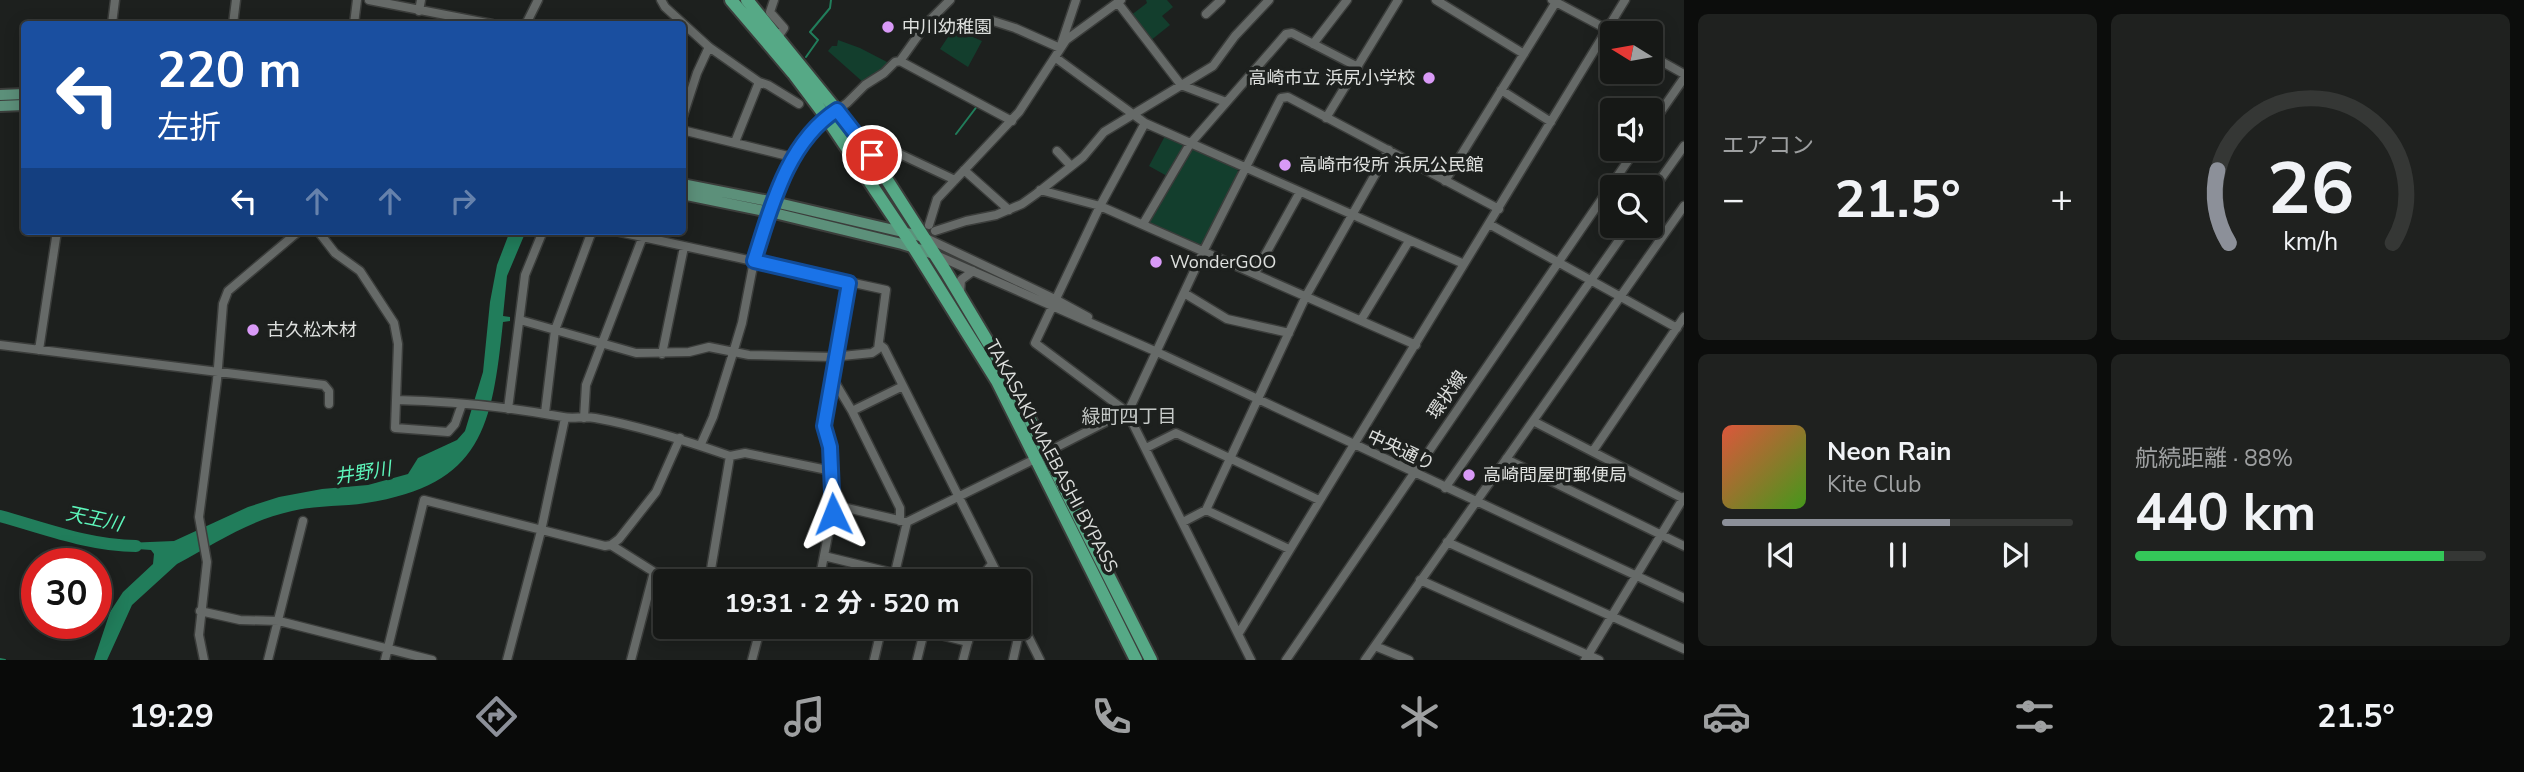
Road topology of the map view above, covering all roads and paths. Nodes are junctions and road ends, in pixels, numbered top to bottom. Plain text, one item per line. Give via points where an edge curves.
1 (115, 0) edge
2 (236, 0) edge
3 (357, 0) edge
4 (369, 0) edge
5 (421, 0) edge
6 (538, 0) edge
7 (731, 0) edge
8 (747, 0) edge
9 (774, 0) edge
10 (950, 0) edge
11 (1076, 0) edge
12 (1221, 0) edge
13 (1269, 0) edge
14 (1346, 0) edge
15 (1398, 0) edge
16 (1437, 0) edge
17 (1625, 0) edge
18 (1119, 1) edge
19 (1554, 1) edge
20 (663, 3) edge
21 (419, 11) junction
22 (1206, 14) dead end
23 (112, 21) edge
24 (233, 21) edge
25 (354, 21) edge
26 (475, 21) edge
27 (528, 21) edge
28 (681, 21) edge
29 (993, 21) dead end
30 (1615, 21) edge
31 (686, 26) edge
32 (1600, 26) edge
33 (778, 37) junction
34 (1313, 44) junction
35 (1600, 46) edge
36 (709, 47) junction
37 (1060, 48) junction
38 (1524, 54) junction
39 (1055, 58) junction
40 (900, 61) junction
41 (1663, 63) edge
42 (1357, 67) junction
43 (1684, 76) edge
44 (759, 82) junction
45 (1181, 85) junction
46 (1502, 90) junction
47 (21, 94) edge
48 (0, 95) edge
49 (1226, 102) junction
50 (799, 104) dead end
51 (0, 106) edge
52 (21, 106) edge
53 (686, 107) edge
54 (1663, 108) edge
55 (832, 113) junction
56 (1132, 115) junction
57 (1326, 118) junction
58 (1012, 121) junction
59 (1551, 122) junction
60 (1145, 123) junction
61 (686, 131) edge
62 (735, 142) junction
63 (864, 144) junction
64 (1190, 144) junction
65 (1684, 146) edge
66 (1390, 150) junction
67 (1057, 151) dead end
68 (793, 159) junction
69 (1628, 161) edge
70 (1072, 166) junction
71 (1246, 168) junction
72 (964, 170) junction
73 (1663, 176) edge
74 (956, 180) junction
75 (1445, 181) junction
76 (686, 185) edge
77 (1040, 190) junction
78 (1300, 192) junction
79 (686, 195) edge
80 (1684, 205) edge
81 (1100, 206) junction
82 (772, 207) junction
83 (1499, 209) junction
84 (889, 210) junction
85 (1009, 210) junction
86 (1352, 215) junction
87 (1143, 224) junction
88 (1489, 224) junction
89 (880, 226) junction
90 (903, 230) junction
91 (929, 231) junction
92 (56, 235) edge
93 (294, 235) edge
94 (321, 235) edge
95 (541, 235) edge
96 (591, 235) edge
97 (644, 235) edge
98 (647, 235) edge
99 (1621, 238) edge
100 (1409, 241) junction
101 (684, 247) junction
102 (914, 248) junction
103 (1204, 250) junction
104 (934, 254) junction
105 (754, 261) junction
106 (1558, 261) junction
107 (1464, 264) junction
108 (973, 271) junction
109 (1255, 273) junction
110 (1591, 280) junction
111 (849, 283) junction
112 (1184, 293) junction
113 (1306, 296) junction
114 (960, 297) junction
115 (1621, 297) junction
116 (1054, 303) junction
117 (1684, 317) edge
118 (520, 320) junction
119 (1361, 320) junction
120 (1677, 328) junction
121 (555, 330) junction
122 (1289, 333) junction
123 (602, 344) junction
124 (879, 344) junction
125 (0, 345) edge
126 (1416, 345) junction
127 (39, 350) junction
128 (1157, 352) junction
129 (733, 353) junction
130 (662, 354) junction
131 (838, 355) junction
132 (217, 371) junction
133 (833, 379) junction
134 (903, 386) junction
135 (396, 400) junction
136 (1258, 401) junction
137 (329, 404) dead end
138 (465, 404) junction
139 (504, 409) junction
140 (852, 411) junction
141 (1127, 412) junction
142 (545, 413) junction
143 (565, 418) junction
144 (584, 418) junction
145 (1533, 421) junction
146 (680, 439) junction
147 (701, 444) junction
148 (1353, 446) junction
149 (1146, 447) junction
150 (1593, 451) junction
151 (1042, 455) junction
152 (730, 456) junction
153 (1230, 459) junction
154 (1506, 459) junction
155 (832, 471) junction
156 (1412, 473) junction
157 (1445, 488) junction
158 (958, 496) junction
159 (1684, 498) edge
160 (1319, 500) junction
161 (1475, 502) junction
162 (834, 505) junction
163 (1206, 510) junction
164 (303, 521) dead end
165 (904, 522) junction
166 (1183, 522) junction
167 (541, 531) junction
168 (1661, 535) junction
169 (1447, 542) junction
170 (611, 545) junction
171 (1684, 546) edge
172 (1289, 549) junction
173 (824, 556) junction
174 (992, 564) junction
175 (712, 569) edge
176 (821, 569) edge
177 (867, 569) edge
178 (895, 569) edge
179 (988, 569) edge
180 (995, 569) edge
181 (653, 571) edge
182 (653, 576) edge
183 (1636, 578) junction
184 (1420, 580) junction
185 (1684, 598) edge
186 (200, 611) junction
187 (1612, 617) junction
188 (279, 621) junction
189 (1239, 633) junction
190 (758, 639) edge
191 (879, 639) edge
192 (922, 639) edge
193 (955, 639) edge
194 (969, 639) edge
195 (1018, 639) edge
196 (1030, 639) edge
197 (968, 642) junction
198 (1375, 646) junction
199 (387, 649) junction
200 (1684, 649) edge
201 (1586, 658) edge
202 (204, 660) edge
203 (268, 660) edge
204 (385, 660) edge
205 (432, 660) edge
206 (507, 660) edge
207 (631, 660) edge
208 (752, 660) edge
209 (874, 660) edge
210 (917, 660) edge
211 (963, 660) edge
212 (1013, 660) edge
213 (1040, 660) edge
214 (1136, 660) edge
215 (1151, 660) edge
216 (1251, 660) edge
217 (1286, 660) edge
218 (1365, 660) edge
219 (1409, 660) edge
220 (1599, 660) edge

1 - 23 street
2 - 24 street
3 - 25 street
4 - 21 street
5 - 21 street
6 - 27 street
7 - 55 highway, TAKASAKI-MAEBASHI BYPASS
8 - 33 highway, TAKASAKI-MAEBASHI BYPASS
9 - 33 street via 771,12 784,28
10 - 40 street
11 - 37 street
12 - 22 street
13 - 45 street via 1213,66
14 - 34 street
15 - 42 street
16 - 38 street
17 - 30 street
18 - 37 street
18 - 45 street
19 - 32 street
19 - 38 street
20 - 28 street
21 - 26 street
29 - 37 street
31 - 36 street
33 - 55 highway, TAKASAKI-MAEBASHI BYPASS
34 - 42 street
34 - 49 street via 1286,34
35 - 59 street
36 - 44 street
36 - 53 street
37 - 39 street
38 - 46 street
39 - 56 street
39 - 58 street
40 - 55 street
40 - 58 street
41 - 43 street
42 - 57 street
43 - 54 street
44 - 50 street
44 - 62 street
45 - 49 street
45 - 56 street
46 - 59 street
46 - 75 street
47 - 48 main road
49 - 64 street
51 - 52 main road
55 - 63 highway, TAKASAKI-MAEBASHI BYPASS
55 - 68 street
55 - 84 highway, TAKASAKI-MAEBASHI BYPASS
56 - 60 street
56 - 70 street via 1104,132
57 - 66 street
57 - 71 street via 1288,97 1281,98
58 - 72 street
59 - 83 street
60 - 64 street
60 - 81 street
61 - 62 street
62 - 68 street
63 - 74 street via 870,140
63 - 91 highway, TAKASAKI-MAEBASHI BYPASS
64 - 71 street
64 - 87 street
65 - 73 street
66 - 75 street
66 - 86 street
67 - 70 street
68 - 82 street
69 - 106 street, 環状線
70 - 77 street
71 - 78 street
71 - 103 street
72 - 74 street
72 - 85 street
74 - 91 street via 937,199
75 - 83 street
76 - 82 main road
77 - 81 street
77 - 85 street
78 - 86 street
78 - 109 street
79 - 82 main road
80 - 115 street
81 - 87 street
81 - 116 street
82 - 89 main road
82 - 102 main road
82 - 105 street
83 - 88 street
84 - 89 main road
84 - 90 highway, TAKASAKI-MAEBASHI BYPASS
85 - 91 street
86 - 100 street
86 - 113 street
87 - 103 street
88 - 106 street
88 - 107 street
89 - 90 main road
90 - 91 main road
90 - 102 highway, TAKASAKI-MAEBASHI BYPASS
91 - 104 highway, TAKASAKI-MAEBASHI BYPASS
91 - 116 street, 中央通り
92 - 127 street
93 - 132 street via 228,291
94 - 135 street via 335,253 360,271 394,323
95 - 118 street via 525,275
96 - 121 street
97 - 123 street
98 - 101 street
99 - 110 street
100 - 107 street
100 - 119 street
101 - 105 street
101 - 130 street
102 - 104 main road
102 - 151 highway, TAKASAKI-MAEBASHI BYPASS
103 - 109 street
103 - 112 street
104 - 108 street, 中央通り
104 - 114 highway, TAKASAKI-MAEBASHI BYPASS
105 - 111 street
105 - 129 street
106 - 110 street
106 - 156 street, 環状線
107 - 126 street
108 - 114 street via 961,279
108 - 116 street, 中央通り
109 - 113 street
110 - 115 street
110 - 157 street
111 - 124 street via 886,290
111 - 131 street
112 - 122 street via 1227,319
112 - 128 street
113 - 119 street
113 - 122 street
114 - 151 highway, TAKASAKI-MAEBASHI BYPASS via 1006,374
115 - 120 street
115 - 145 street
116 - 128 street, 中央通り
116 - 141 street via 1035,343
117 - 120 street
118 - 121 street
118 - 139 street
119 - 126 street
120 - 150 street
121 - 123 street
121 - 142 street
122 - 136 street
123 - 130 street via 636,354
123 - 144 street via 586,385
124 - 131 street via 872,353
124 - 134 street
125 - 127 street
126 - 148 street
127 - 132 street
128 - 136 street, 中央通り
128 - 141 street
129 - 130 street via 709,347
129 - 131 street
129 - 147 street
131 - 133 street
132 - 137 street via 324,385
132 - 186 street via 200,524 207,566
133 - 140 street
133 - 155 street via 824,426
134 - 140 street
134 - 158 street
135 - 138 street
135 - 138 street via 395,428 448,432
136 - 148 street, 中央通り
136 - 153 street
138 - 139 street
139 - 142 street
140 - 165 street
141 - 149 street
141 - 151 street
142 - 143 street
143 - 144 street
143 - 167 street
144 - 146 street
145 - 150 street
145 - 154 street
146 - 147 street
146 - 170 street via 656,492
147 - 152 street
148 - 156 street, 中央通り
148 - 160 street
149 - 153 street via 1176,433
149 - 166 street
150 - 159 street
151 - 158 street
151 - 214 highway, TAKASAKI-MAEBASHI BYPASS
151 - 215 highway, TAKASAKI-MAEBASHI BYPASS
152 - 155 street via 745,453
152 - 175 street
153 - 160 street
153 - 163 street
154 - 161 street
154 - 168 street
155 - 162 street
156 - 157 street, 中央通り
156 - 217 street, 環状線
157 - 161 street, 中央通り
158 - 165 street
158 - 174 street
159 - 168 street
160 - 172 street
161 - 169 street
161 - 183 street, 中央通り
162 - 165 street
162 - 173 street
163 - 166 street
163 - 172 street
164 - 188 street
165 - 178 street
166 - 189 street
167 - 170 street
167 - 199 street via 424,500
167 - 206 street
168 - 171 street
168 - 183 street
169 - 184 street
169 - 187 street
170 - 181 street
172 - 189 street
173 - 176 street
173 - 177 street
174 - 179 street
174 - 180 street
182 - 207 street
183 - 185 street, 中央通り
183 - 187 street
184 - 198 street
184 - 201 street
186 - 188 street via 240,620
186 - 202 street
187 - 200 street
187 - 201 street
188 - 199 street
188 - 203 street
189 - 216 street
190 - 208 street
191 - 209 street
192 - 210 street
193 - 197 street
194 - 197 street
195 - 212 street
196 - 213 street
197 - 211 street
198 - 218 street
198 - 219 street
199 - 204 street
199 - 205 street
201 - 220 street

